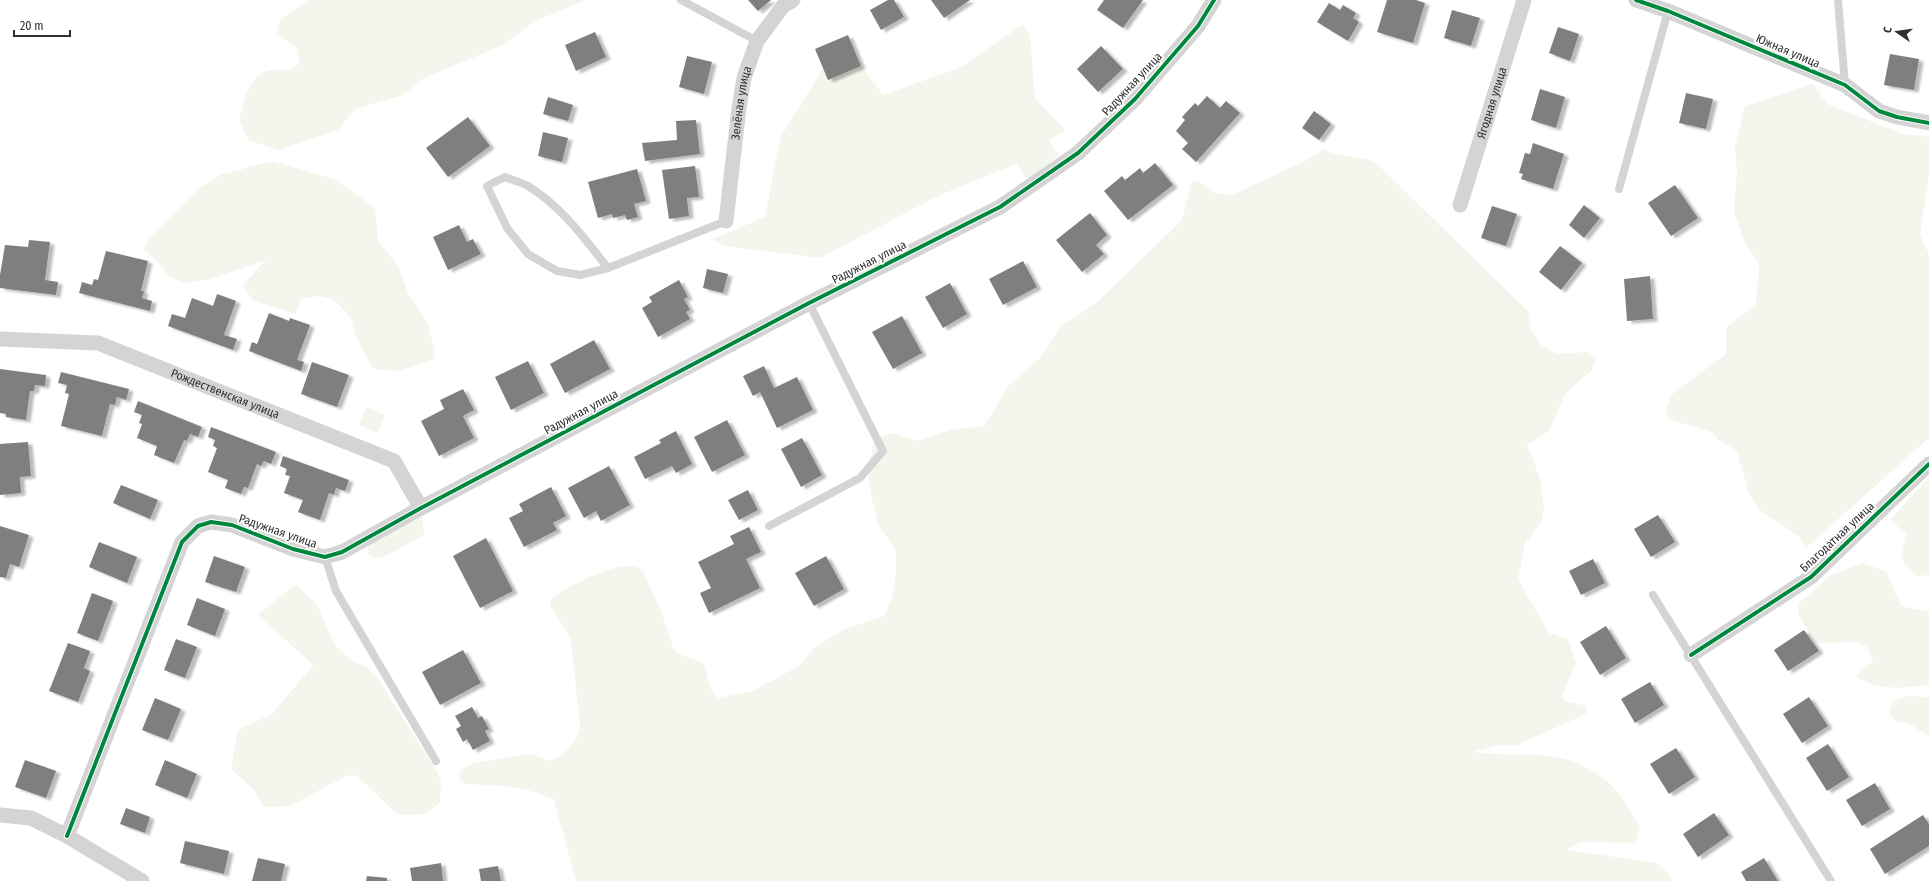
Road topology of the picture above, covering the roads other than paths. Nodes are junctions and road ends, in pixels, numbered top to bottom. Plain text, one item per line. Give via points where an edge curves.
1 (681, 0) edge
2 (793, 0) edge
3 (1214, 0) edge
4 (1524, 0) edge
5 (1636, 0) edge
6 (1838, 0) edge
7 (1668, 11) junction
8 (757, 41) junction
9 (1845, 85) junction
10 (1929, 123) edge
11 (1619, 189) dead end
12 (1460, 205) dead end
13 (726, 221) joint
14 (608, 268) junction
15 (809, 303) junction
16 (0, 339) edge
17 (1929, 464) edge
18 (421, 508) junction
19 (769, 526) dead end
20 (325, 557) junction
21 (1653, 595) dead end
22 (1691, 655) junction
23 (436, 761) dead end
24 (0, 815) edge
25 (67, 836) junction
26 (142, 881) edge
27 (1831, 881) edge

1 - 8 lane
2 - 8 street, Зелёная улица via 783,6
3 - 15 street, Радужная улица via 1198,26 1135,99 1078,152 1000,207
4 - 12 street, Ягодная улица
5 - 7 street, Южная улица
6 - 9 lane
7 - 9 street, Южная улица
7 - 11 lane
8 - 13 street, Зелёная улица via 744,78
9 - 10 street, Южная улица via 1879,111 1897,118
13 - 14 lane
14 - 14 lane via 572,223 549,201 526,185 504,177 487,186 507,228 528,254 557,271 580,275
15 - 18 street, Радужная улица
15 - 19 lane via 883,451 860,478
16 - 18 street, Рождественская улица via 98,343 394,461
17 - 22 street, Благодатная улица via 1811,577
18 - 20 street, Радужная улица via 342,552
20 - 23 lane via 336,591
20 - 25 street, Радужная улица via 293,549 232,525 212,522 198,526 182,542
21 - 22 lane
22 - 27 lane
24 - 25 street via 31,818
25 - 26 street

